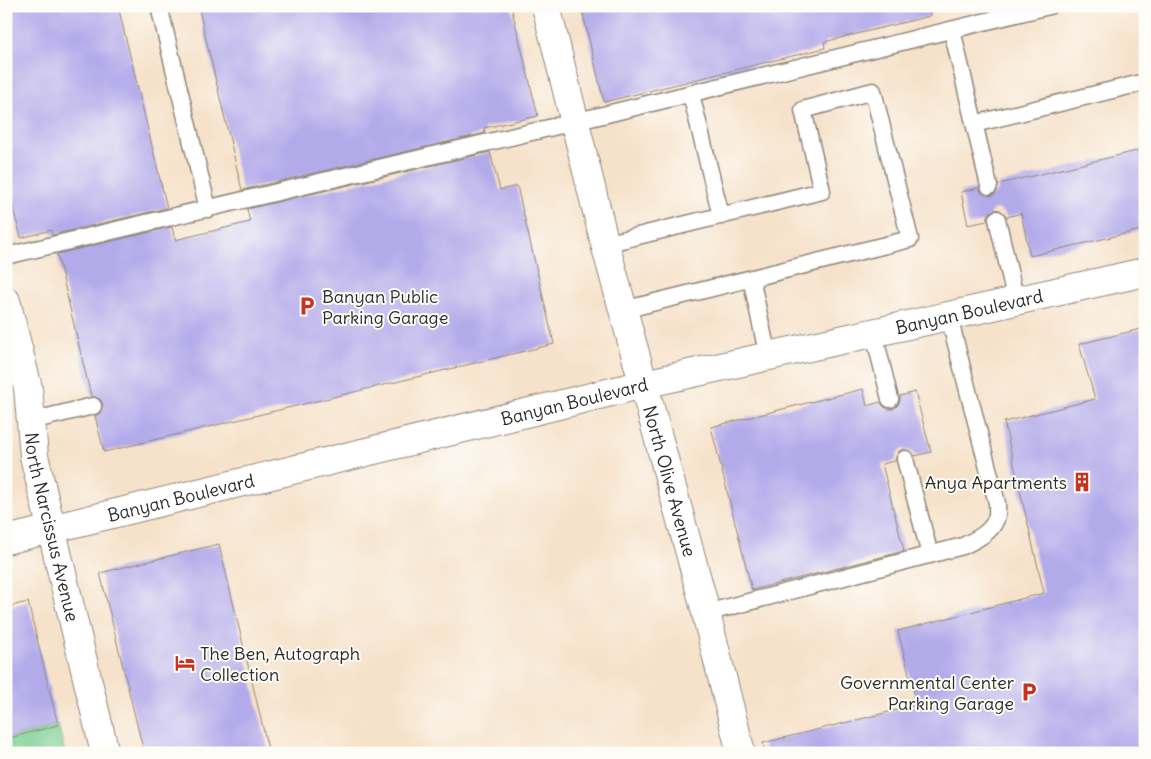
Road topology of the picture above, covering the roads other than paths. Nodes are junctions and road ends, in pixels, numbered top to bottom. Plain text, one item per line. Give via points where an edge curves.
1 (159, 6) edge
2 (546, 6) edge
3 (1050, 6) edge
4 (952, 30) junction
5 (1145, 82) edge
6 (690, 94) junction
7 (574, 122) junction
8 (974, 124) junction
9 (989, 186) dead end
10 (208, 208) junction
11 (721, 216) junction
12 (997, 219) dead end
13 (605, 244) junction
14 (6, 256) edge
15 (1145, 272) edge
16 (751, 278) junction
17 (6, 301) edge
18 (1016, 301) junction
19 (623, 310) junction
20 (949, 317) junction
21 (874, 334) junction
22 (768, 357) junction
23 (644, 384) junction
24 (890, 399) dead end
25 (93, 406) dead end
26 (31, 421) junction
27 (905, 459) dead end
28 (51, 529) junction
29 (6, 540) edge
30 (930, 555) junction
31 (706, 613) junction
32 (105, 753) edge
33 (741, 753) edge

1 - 10 lane
2 - 7 street, North Olive Avenue
3 - 4 lane
4 - 6 lane
4 - 8 lane
5 - 8 lane
6 - 7 lane
6 - 11 lane
7 - 10 lane
7 - 13 street, North Olive Avenue
8 - 9 lane
10 - 14 lane
11 - 13 lane
11 - 16 lane via 822,191 802,110 872,92 910,239
12 - 18 lane
13 - 19 street, North Olive Avenue
15 - 18 street, Banyan Boulevard
16 - 19 lane
16 - 22 lane
17 - 26 street, North Narcissus Avenue via 28,388
18 - 20 street, Banyan Boulevard
19 - 23 street, North Olive Avenue
20 - 21 street, Banyan Boulevard
20 - 30 lane via 997,503 996,518 977,539
21 - 22 street, Banyan Boulevard
21 - 24 lane
22 - 23 street, Banyan Boulevard
23 - 28 street, Banyan Boulevard
23 - 31 street, North Olive Avenue
25 - 26 lane
26 - 28 street, North Narcissus Avenue via 34,456
27 - 30 lane
28 - 29 street, Banyan Boulevard
28 - 32 street, North Narcissus Avenue
30 - 31 lane
31 - 33 street, North Olive Avenue

